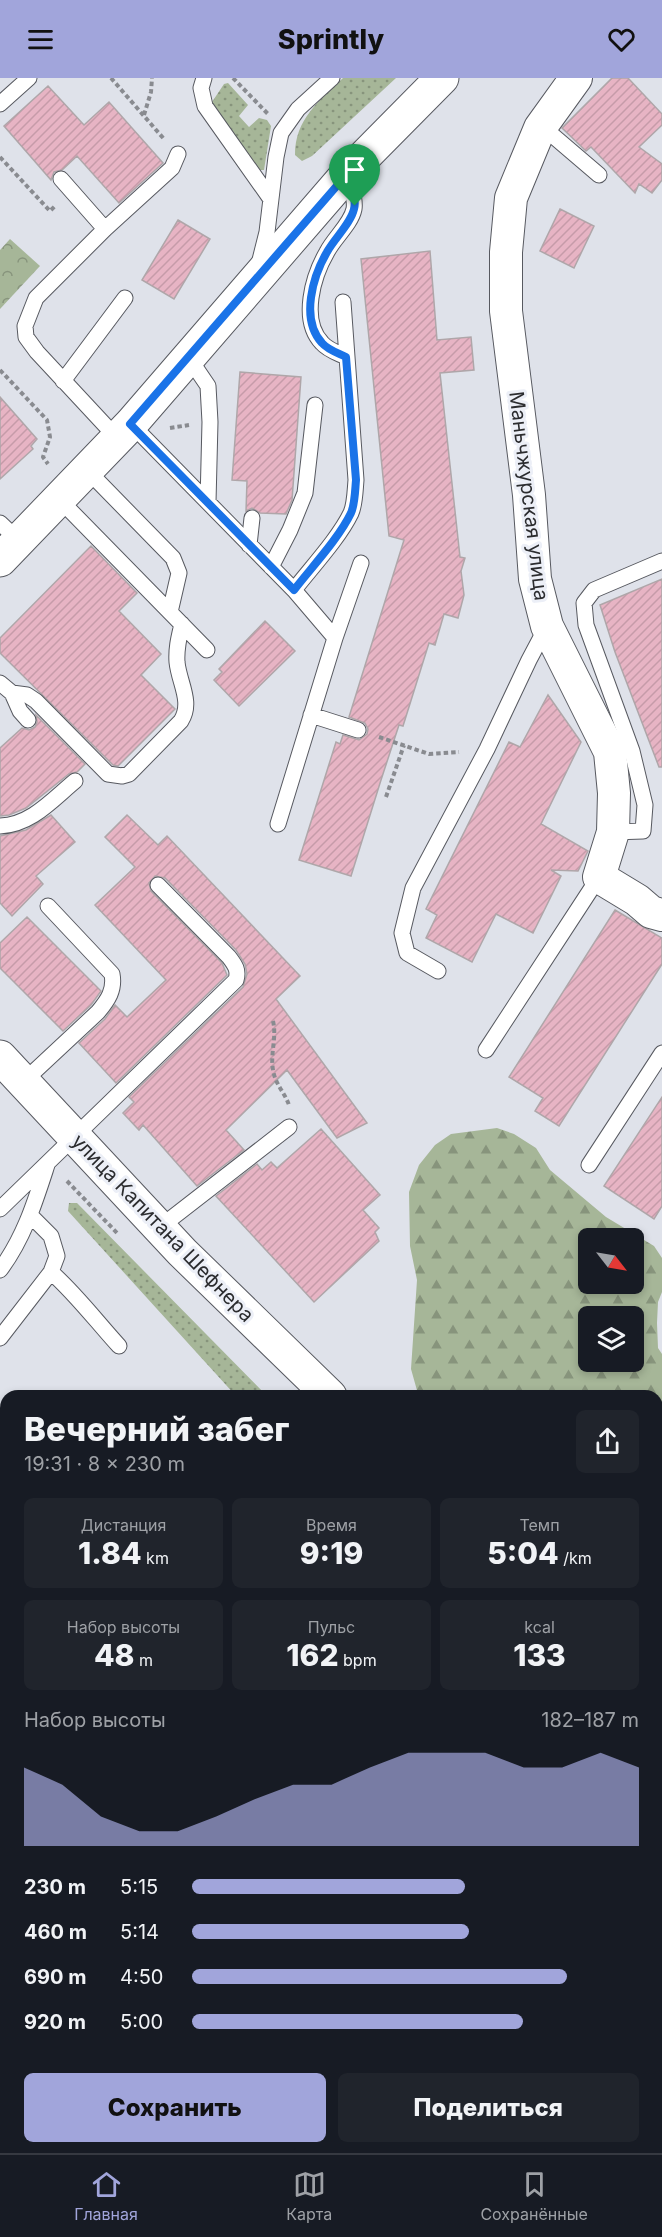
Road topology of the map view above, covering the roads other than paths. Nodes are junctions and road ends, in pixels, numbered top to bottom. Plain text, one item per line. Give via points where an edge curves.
1 (29, 78) edge
2 (204, 78) edge
3 (332, 78) edge
4 (442, 78) edge
5 (576, 78) edge
6 (0, 104) edge
7 (540, 128) junction
8 (178, 154) road end
9 (348, 173) junction
10 (599, 176) dead end
11 (61, 179) dead end
12 (270, 198) junction
13 (105, 229) junction
14 (255, 282) junction
15 (124, 298) dead end
16 (343, 302) dead end
17 (346, 357) junction
18 (189, 358) junction
19 (63, 381) junction
20 (315, 405) dead end
21 (124, 431) junction
22 (87, 470) junction
23 (59, 499) junction
24 (208, 502) junction
25 (252, 518) dead end
26 (6, 541) edge
27 (249, 545) junction
28 (662, 561) edge
29 (361, 563) dead end
30 (271, 567) junction
31 (294, 590) junction
32 (170, 612) junction
33 (182, 624) junction
34 (547, 626) junction
35 (335, 638) junction
36 (207, 650) dead end
37 (6, 688) edge
38 (311, 715) junction
39 (28, 720) dead end
40 (358, 730) dead end
41 (75, 781) dead end
42 (278, 824) dead end
43 (0, 826) edge
44 (614, 832) junction
45 (599, 877) junction
46 (158, 885) dead end
47 (651, 904) edge
48 (48, 906) dead end
49 (438, 971) dead end
50 (486, 1050) dead end
51 (662, 1053) edge
52 (0, 1057) edge
53 (23, 1082) junction
54 (289, 1127) road end
55 (75, 1137) junction
56 (48, 1162) junction
57 (589, 1165) dead end
58 (0, 1209) edge
59 (31, 1216) junction
60 (159, 1228) junction
61 (0, 1270) edge
62 (51, 1272) junction
63 (0, 1338) edge
64 (119, 1346) dead end
65 (324, 1390) edge

1 - 6 lane
2 - 12 lane via 201,88 205,106
3 - 12 lane via 298,109 281,133
4 - 9 main road
5 - 7 street, Маньчжурская улица
7 - 10 lane
7 - 34 street, Маньчжурская улица via 511,198 506,311 529,495 535,579
8 - 13 lane via 172,168
9 - 14 main road
9 - 17 lane via 355,206 314,281 311,306 314,331 322,343
11 - 13 lane
12 - 14 lane via 267,232
13 - 19 lane via 36,298 25,326 26,338
14 - 18 main road
15 - 19 lane
16 - 17 lane
17 - 31 lane via 356,480 352,512
18 - 21 main road
18 - 24 lane via 208,386
19 - 21 lane
20 - 30 lane via 305,493
21 - 22 main road
21 - 24 lane
22 - 23 main road
22 - 32 lane via 173,558 179,573
23 - 26 main road
23 - 32 lane
24 - 27 lane
25 - 27 lane
27 - 30 lane
28 - 44 lane via 594,590 584,603 586,625 632,751 645,805 643,831
29 - 35 lane
30 - 31 lane
31 - 35 lane
32 - 33 lane
33 - 36 lane
33 - 37 lane via 177,660 187,712 129,774 108,774 36,701
34 - 44 street, Маньчжурская улица via 610,752
34 - 49 lane via 413,888 402,933 407,953
35 - 38 lane
37 - 39 lane
38 - 40 lane
38 - 42 lane
41 - 43 lane via 33,817 20,824
44 - 45 street, Маньчжурская улица
45 - 47 street
45 - 50 lane
46 - 55 lane via 229,957 238,974
48 - 53 lane via 112,974 114,984 98,1012
51 - 57 lane
52 - 53 main road, улица Капитана Шефнера
53 - 55 main road, улица Капитана Шефнера
54 - 60 lane
55 - 56 lane
55 - 60 main road, улица Капитана Шефнера
56 - 58 lane
56 - 59 lane
59 - 61 lane
59 - 62 lane via 51,1236 57,1256
60 - 65 main road, улица Капитана Шефнера
62 - 63 lane
62 - 64 lane

